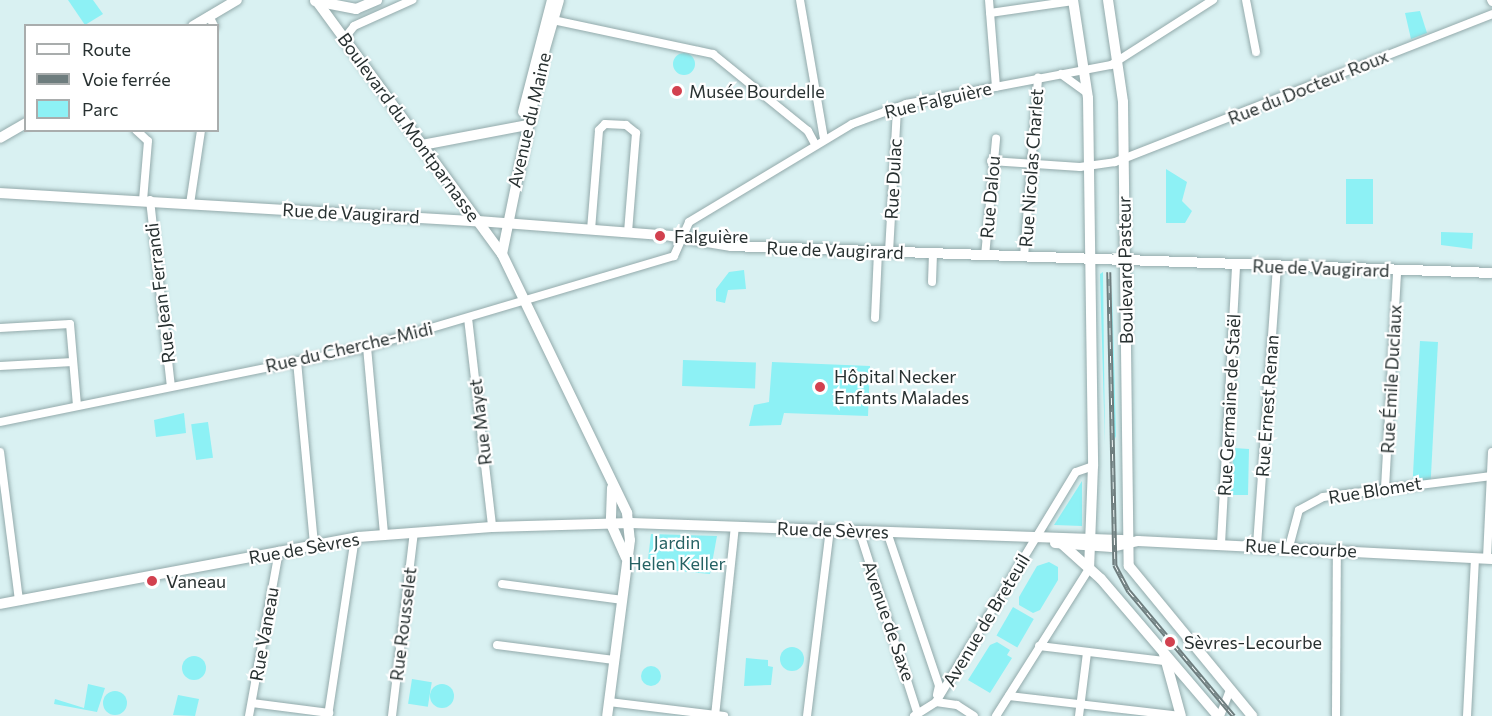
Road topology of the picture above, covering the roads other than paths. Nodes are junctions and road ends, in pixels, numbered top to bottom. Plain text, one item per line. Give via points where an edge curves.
1 (237, 0) edge
2 (315, 0) edge
3 (377, 0) edge
4 (412, 0) edge
5 (559, 0) edge
6 (566, 0) edge
7 (800, 0) edge
8 (989, 0) edge
9 (1073, 0) edge
10 (1108, 0) edge
11 (1213, 0) edge
12 (1246, 0) edge
13 (550, 9) edge
14 (990, 13) junction
15 (1492, 14) edge
16 (212, 21) edge
17 (344, 39) junction
18 (1256, 52) dead end
19 (1118, 62) junction
20 (1084, 69) junction
21 (1061, 74) junction
22 (1038, 78) junction
23 (996, 87) junction
24 (1087, 93) junction
25 (897, 107) junction
26 (24, 124) edge
27 (524, 124) junction
28 (818, 124) junction
29 (807, 131) junction
30 (138, 132) edge
31 (201, 132) edge
32 (0, 138) edge
33 (824, 139) junction
34 (996, 139) dead end
35 (815, 144) junction
36 (422, 145) junction
37 (1124, 160) junction
38 (992, 161) junction
39 (1032, 164) junction
40 (1089, 167) junction
41 (0, 193) edge
42 (147, 200) junction
43 (190, 204) junction
44 (478, 221) junction
45 (507, 224) junction
46 (591, 230) junction
47 (628, 233) junction
48 (682, 238) junction
49 (884, 252) junction
50 (502, 254) junction
51 (933, 254) junction
52 (985, 256) junction
53 (1024, 257) junction
54 (1090, 260) junction
55 (1124, 261) junction
56 (1236, 265) junction
57 (1277, 266) junction
58 (1397, 270) junction
59 (1492, 273) edge
60 (932, 282) dead end
61 (526, 301) junction
62 (468, 318) junction
63 (875, 318) dead end
64 (0, 328) edge
65 (367, 347) junction
66 (297, 361) junction
67 (73, 362) junction
68 (0, 366) edge
69 (171, 386) junction
70 (77, 405) junction
71 (0, 422) edge
72 (0, 452) edge
73 (1492, 452) edge
74 (1093, 466) junction
75 (1492, 476) edge
76 (612, 488) junction
77 (1384, 488) junction
78 (631, 523) junction
79 (611, 524) junction
80 (735, 526) junction
81 (492, 527) junction
82 (830, 530) junction
83 (859, 531) junction
84 (414, 532) junction
85 (887, 532) junction
86 (384, 534) junction
87 (1034, 537) junction
88 (355, 538) junction
89 (1128, 540) junction
90 (1093, 541) junction
91 (1062, 543) junction
92 (1221, 544) junction
93 (314, 545) junction
94 (1257, 545) junction
95 (1289, 547) junction
96 (1112, 548) joint
97 (1337, 550) junction
98 (279, 551) junction
99 (626, 558) junction
100 (1475, 558) junction
101 (1489, 558) edge
102 (1089, 568) junction
103 (502, 584) dead end
104 (623, 600) junction
105 (19, 601) junction
106 (0, 604) edge
107 (497, 645) dead end
108 (1039, 646) junction
109 (1087, 653) junction
110 (1164, 657) junction
111 (614, 660) junction
112 (934, 673) junction
113 (952, 676) junction
114 (1230, 690) junction
115 (1009, 696) junction
116 (609, 702) junction
117 (936, 702) junction
118 (252, 703) junction
119 (1081, 704) junction
120 (328, 714) edge
121 (915, 714) edge
122 (249, 716) edge
123 (392, 716) edge
124 (607, 716) edge
125 (718, 716) edge
126 (807, 716) edge
127 (974, 716) edge
128 (996, 716) edge
129 (1079, 716) edge
130 (1181, 716) edge
131 (1219, 716) edge
132 (1251, 716) edge
133 (1336, 716) edge
134 (1467, 716) edge

1 - 16 main road
2 - 3 main road via 356,9
2 - 17 main road, Boulevard du Montparnasse
4 - 17 street via 357,25
5 - 13 main road, Avenue du Maine
6 - 13 street, Avenue du Maine
7 - 28 street
8 - 14 street
9 - 14 street
9 - 20 main road, Boulevard Pasteur
10 - 19 main road, Boulevard Pasteur
11 - 19 street, Rue Falguière
12 - 18 street
13 - 27 main road, Avenue du Maine
13 - 29 street via 713,54
14 - 23 street
15 - 37 street, Rue du Docteur Roux
17 - 36 main road, Boulevard du Montparnasse
19 - 20 street, Rue Falguière
19 - 37 main road, Boulevard Pasteur
20 - 21 street, Rue Falguière
20 - 24 main road, Boulevard Pasteur
21 - 22 street, Rue Falguière
21 - 24 street
22 - 23 street, Rue Falguière
22 - 39 street, Rue Nicolas Charlet
23 - 25 street, Rue Falguière
24 - 40 main road, Boulevard Pasteur
25 - 33 street, Rue Falguière
25 - 49 street, Rue Dulac
26 - 32 main road
27 - 36 main road
27 - 45 main road, Avenue du Maine
28 - 29 street
28 - 33 street
29 - 35 street
30 - 42 street, Rue Jean Ferrandi via 148,141
31 - 43 street
33 - 35 street, Rue Falguière
34 - 38 street, Rue Dalou
35 - 48 street, Rue Falguière via 690,222
36 - 44 main road, Boulevard du Montparnasse
37 - 40 street, Rue du Docteur Roux
37 - 55 main road, Boulevard Pasteur
38 - 39 street, Rue du Docteur Roux
38 - 52 street, Rue Dalou
39 - 40 street, Rue du Docteur Roux
39 - 53 street, Rue Nicolas Charlet
40 - 54 main road, Boulevard Pasteur
41 - 42 main road, Rue de Vaugirard
42 - 43 main road, Rue de Vaugirard
42 - 69 street, Rue Jean Ferrandi
43 - 44 main road, Rue de Vaugirard
44 - 45 main road, Rue de Vaugirard
44 - 50 main road, Boulevard du Montparnasse
45 - 46 main road, Rue de Vaugirard
45 - 50 main road, Boulevard du Montparnasse
46 - 47 main road, Rue de Vaugirard
46 - 47 street via 599,130 605,124 626,125 636,133
47 - 48 main road, Rue de Vaugirard
48 - 49 main road, Rue de Vaugirard via 712,244
48 - 61 street, Rue du Cherche-Midi via 674,256
49 - 51 main road, Rue de Vaugirard
49 - 63 street, Rue Dulac
50 - 61 main road, Boulevard du Montparnasse
51 - 52 main road, Rue de Vaugirard
51 - 60 street
52 - 53 main road, Rue de Vaugirard
53 - 54 main road, Rue de Vaugirard
54 - 55 main road, Rue de Vaugirard
54 - 74 main road, Boulevard Pasteur
55 - 56 main road, Rue de Vaugirard
55 - 89 main road, Boulevard Pasteur
56 - 57 main road, Rue de Vaugirard
56 - 92 street, Rue Germaine de Staël
57 - 58 main road, Rue de Vaugirard
57 - 94 street, Rue Ernest Renan
58 - 59 main road, Rue de Vaugirard
58 - 77 street, Rue Émile Duclaux
61 - 62 street, Rue du Cherche-Midi
61 - 76 main road, Boulevard du Montparnasse
62 - 65 street, Rue du Cherche-Midi
62 - 81 street, Rue Mayet
64 - 67 street via 70,324
65 - 66 street, Rue du Cherche-Midi
65 - 86 street
66 - 69 street, Rue du Cherche-Midi
66 - 93 street
67 - 68 street
67 - 70 street
69 - 70 street, Rue du Cherche-Midi
70 - 71 street, Rue du Cherche-Midi
72 - 105 street
73 - 75 street
74 - 87 street via 1076,472
74 - 90 main road, Boulevard Pasteur
75 - 77 street, Rue Blomet
75 - 101 street
76 - 78 main road, Boulevard du Montparnasse
76 - 79 main road, Boulevard du Montparnasse
77 - 95 street, Rue Blomet via 1323,497 1299,510
78 - 79 main road, Rue de Sèvres
78 - 80 main road, Rue de Sèvres
78 - 99 main road
79 - 81 main road, Rue de Sèvres
79 - 99 main road
80 - 82 main road, Rue de Sèvres
80 - 125 street
81 - 84 main road, Rue de Sèvres
82 - 83 main road, Rue de Sèvres
82 - 126 street
83 - 85 main road, Rue de Sèvres
83 - 121 street, Avenue de Saxe
84 - 86 main road, Rue de Sèvres
84 - 123 street, Rue Rousselet
85 - 87 main road, Rue de Sèvres
85 - 112 street, Avenue de Saxe
86 - 88 main road, Rue de Sèvres
87 - 90 main road, Rue de Sèvres
87 - 91 main road, Rue de Sèvres
87 - 113 street, Avenue de Breteuil
88 - 93 main road, Rue de Sèvres
88 - 120 street
89 - 90 main road, Rue de Sèvres
89 - 92 main road, Rue Lecourbe
89 - 96 main road, Rue Lecourbe
89 - 114 main road, Boulevard Pasteur via 1134,575
90 - 91 main road, Rue de Sèvres
90 - 96 main road, Rue de Sèvres
90 - 102 main road, Boulevard Pasteur
91 - 102 main road
92 - 94 main road, Rue Lecourbe
93 - 98 main road, Rue de Sèvres
94 - 95 main road, Rue Lecourbe
95 - 97 main road, Rue Lecourbe
97 - 100 main road, Rue Lecourbe
97 - 133 street
98 - 105 main road, Rue de Sèvres
98 - 118 street, Rue Vaneau
99 - 104 main road
100 - 101 main road, Rue Lecourbe
100 - 134 street
102 - 108 street
102 - 110 main road
103 - 104 street
104 - 111 main road
105 - 106 main road, Rue de Sèvres
107 - 111 street
108 - 109 street
108 - 115 street
109 - 110 street
109 - 119 street
110 - 130 main road
110 - 131 main road
111 - 116 main road
112 - 113 street, Avenue de Saxe
112 - 117 street, Avenue de Saxe
113 - 117 street, Avenue de Breteuil
114 - 131 street
114 - 132 main road, Boulevard Pasteur
115 - 119 street
115 - 128 street
116 - 124 main road
116 - 125 street
117 - 121 street
117 - 127 street via 957,705
118 - 120 street
118 - 122 street, Rue Vaneau
119 - 129 street
119 - 130 street

